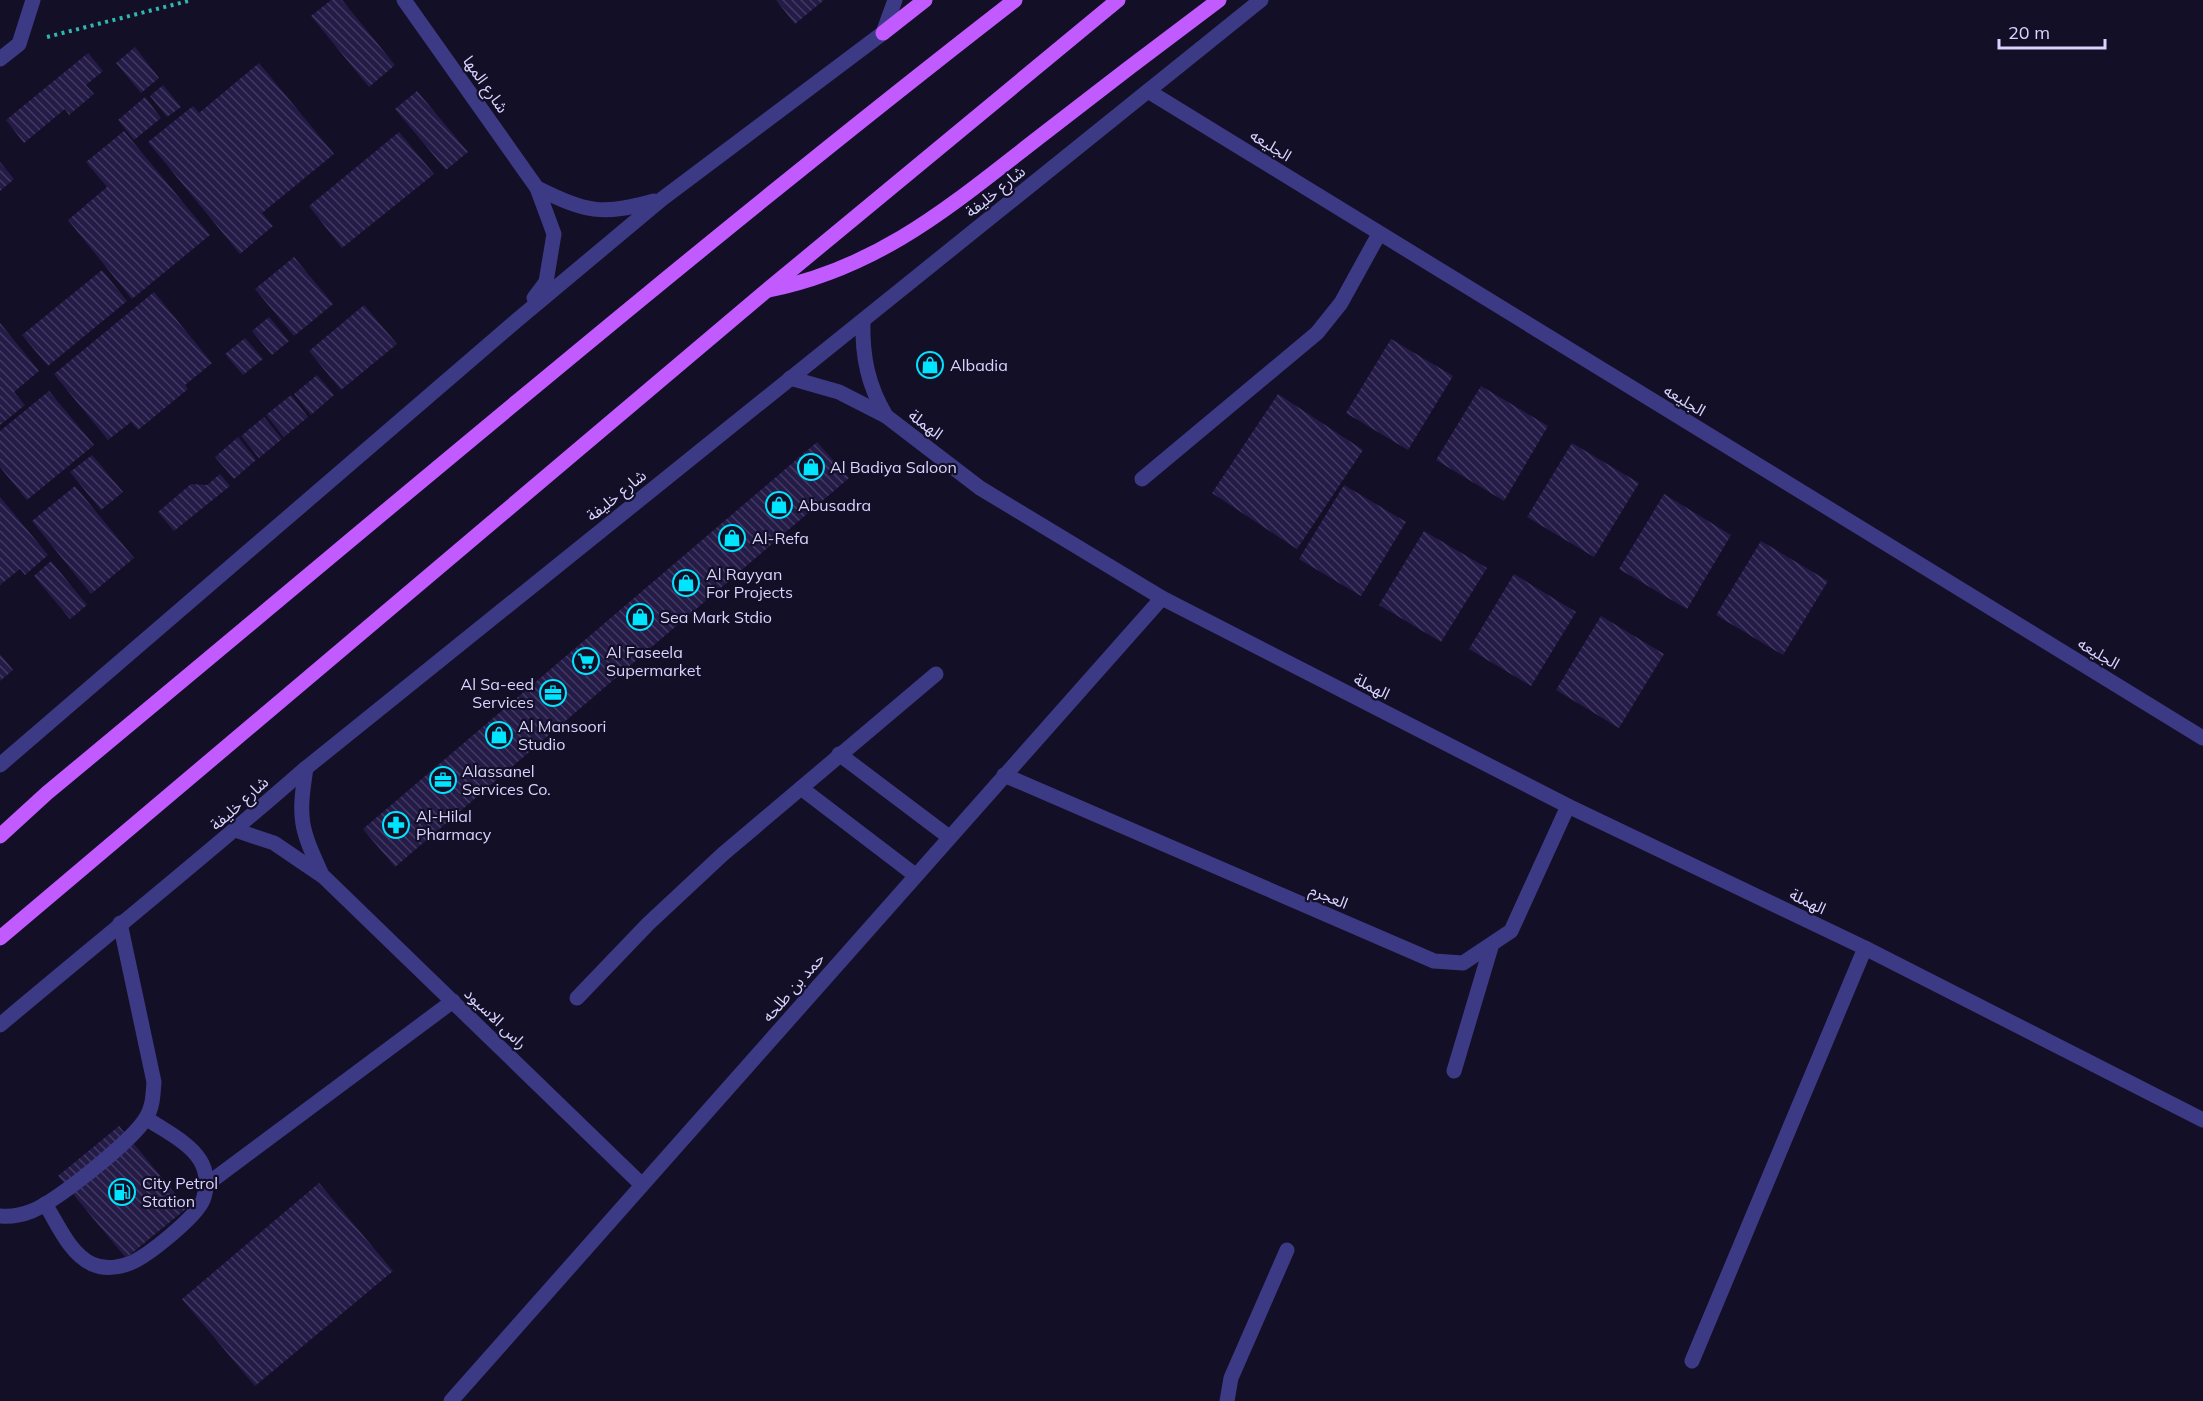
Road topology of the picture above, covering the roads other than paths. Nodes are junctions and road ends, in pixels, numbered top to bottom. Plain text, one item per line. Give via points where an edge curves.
1 (33, 0) edge
2 (404, 0) edge
3 (895, 0) edge
4 (926, 0) edge
5 (1015, 0) edge
6 (1118, 0) edge
7 (1220, 0) edge
8 (1261, 0) edge
9 (883, 33) junction
10 (0, 59) edge
11 (1148, 91) junction
12 (537, 188) junction
13 (662, 199) junction
14 (1379, 234) junction
15 (766, 291) junction
16 (516, 321) junction
17 (863, 321) junction
18 (790, 378) junction
19 (886, 416) junction
20 (1142, 479) dead end
21 (1162, 598) junction
22 (936, 674) dead end
23 (2203, 738) edge
24 (839, 754) junction
25 (0, 765) edge
26 (306, 768) junction
27 (1004, 775) junction
28 (801, 788) junction
29 (1568, 806) junction
30 (235, 830) junction
31 (0, 836) edge
32 (949, 837) junction
33 (915, 875) junction
34 (324, 877) junction
35 (120, 923) junction
36 (0, 938) edge
37 (1491, 946) junction
38 (1865, 948) junction
39 (578, 998) dead end
40 (453, 1001) junction
41 (0, 1025) edge
42 (1454, 1071) dead end
43 (146, 1118) junction
44 (2203, 1120) edge
45 (206, 1185) junction
46 (642, 1185) junction
47 (45, 1204) junction
48 (0, 1216) edge
49 (1287, 1250) dead end
50 (1692, 1361) dead end
51 (451, 1401) edge
52 (1227, 1401) edge

1 - 10 street via 19,44
2 - 12 street, شارع المها
3 - 9 street
4 - 9 main road
5 - 31 main road via 659,286
6 - 15 main road
7 - 15 main road via 897,243 828,275
8 - 11 street, شارع خليفة
9 - 13 street
11 - 14 street, الجليعه
11 - 17 street, شارع خليفة
12 - 13 street, شارع المها via 576,207 620,211
12 - 16 street, شارع المها via 554,234 546,282
13 - 16 street
14 - 20 street via 1341,303 1317,333
14 - 23 street, الجليعه
15 - 36 main road
16 - 25 street
17 - 18 street, شارع خليفة
17 - 19 street, الهملة via 866,371
18 - 19 street, الهملة via 839,392
18 - 26 street, شارع خليفة
19 - 21 street, الهملة via 980,488
21 - 27 street, حمد بن طلحه
21 - 29 street, الهملة
22 - 24 street
24 - 28 street
24 - 32 street
26 - 30 street, شارع خليفة
26 - 34 street, راس الاسيود via 300,810 305,838
27 - 32 street, حمد بن طلحه
27 - 37 street, العجرم via 1434,960 1464,963
28 - 33 street
28 - 39 street via 673,901
29 - 37 street, العجرم via 1511,931
29 - 38 street, الهملة
30 - 34 street, راس الاسيود via 274,843
30 - 35 street, شارع خليفة
32 - 33 street, حمد بن طلحه
33 - 46 street, حمد بن طلحه
34 - 40 street, راس الاسيود
35 - 41 street, شارع خليفة
35 - 43 street via 154,1082 153,1102
37 - 42 street
38 - 44 street, الهملة
38 - 50 street
40 - 45 street
40 - 46 street, راس الاسيود
43 - 45 street via 199,1159
43 - 47 street via 132,1135
45 - 47 street via 196,1212 142,1257 118,1267 93,1264 82,1258
46 - 51 street, حمد بن طلحه
47 - 48 street via 20,1215
49 - 52 street via 1232,1378

